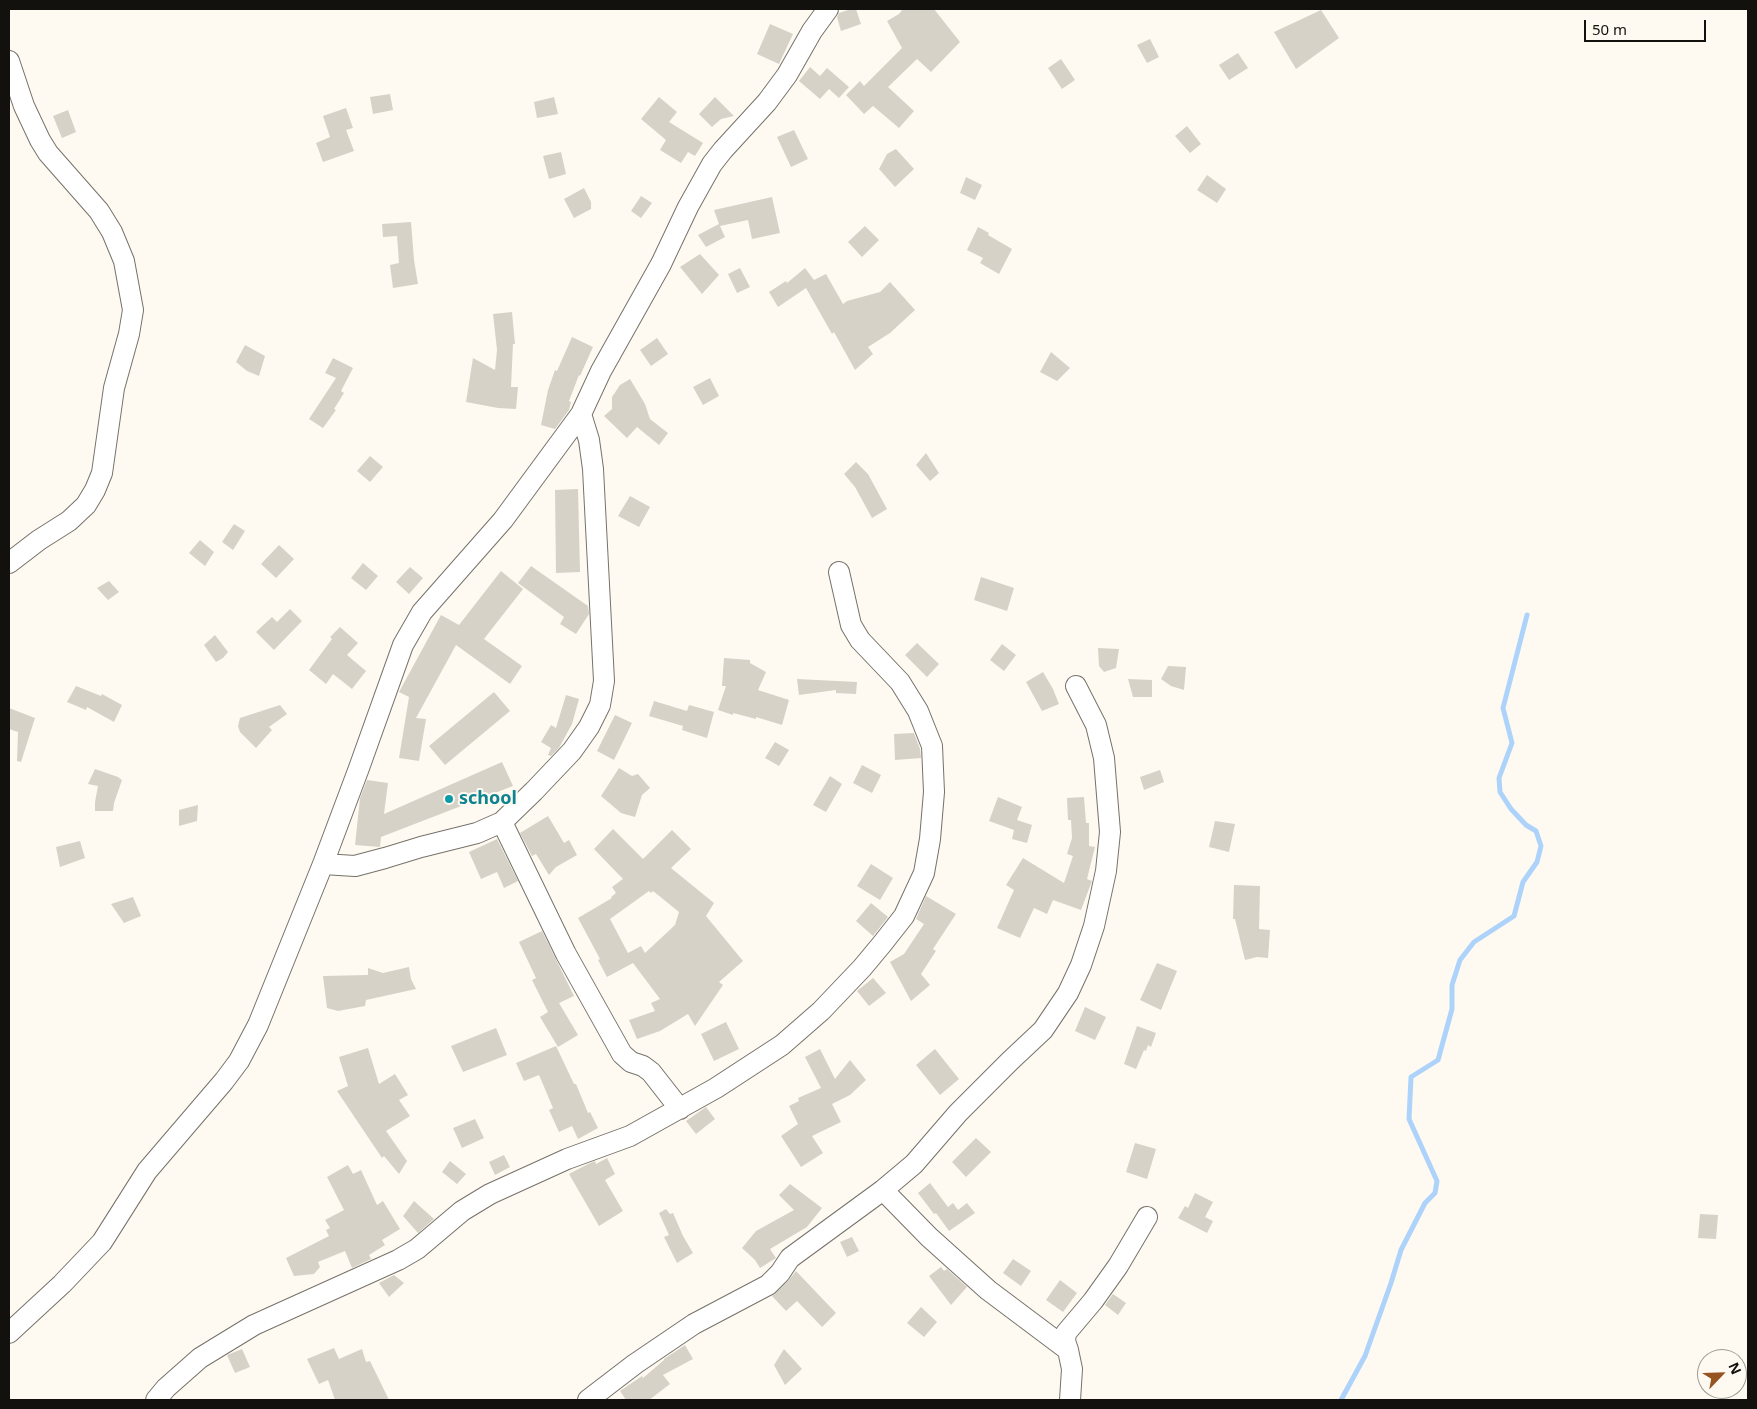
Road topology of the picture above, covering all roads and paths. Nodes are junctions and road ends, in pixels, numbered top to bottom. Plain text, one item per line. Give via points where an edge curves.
1 (828, 9) edge
2 (9, 61) edge
3 (581, 414) junction
4 (9, 563) edge
5 (839, 572) dead end
6 (1076, 686) dead end
7 (502, 822) junction
8 (323, 864) junction
9 (680, 1109) junction
10 (883, 1190) junction
11 (1147, 1217) dead end
12 (29, 1314) junction
13 (9, 1320) edge
14 (9, 1333) edge
15 (1068, 1350) junction
16 (156, 1400) edge
17 (588, 1400) edge
18 (1070, 1400) edge

1 - 3 street via 767,102 712,164 661,264 600,371
2 - 4 street via 40,140 99,211 112,232 124,261 133,310 130,334 114,388 102,473 95,490 86,505 69,521
3 - 7 street via 593,469 604,681 600,705 572,751
3 - 8 street via 503,520 422,612 403,645
5 - 9 street via 851,626 900,682 918,711 932,746 934,792 924,873 904,916 821,1012 782,1045
6 - 10 street via 1096,725 1104,758 1110,832 1094,926 1081,965 1068,994 1043,1030 958,1113 914,1164
7 - 8 street via 477,833 355,866
7 - 9 street via 566,954 622,1054 651,1072
8 - 12 street via 258,1025 239,1060 148,1171 102,1242
9 - 16 street via 630,1136 567,1159 490,1194 462,1211 417,1249 398,1260 254,1325 200,1358
10 - 15 street via 988,1290
10 - 17 street via 790,1258 768,1285 694,1324
11 - 15 street via 1103,1287 1066,1333 1064,1342
12 - 13 street
12 - 14 street
15 - 18 street via 1072,1369

